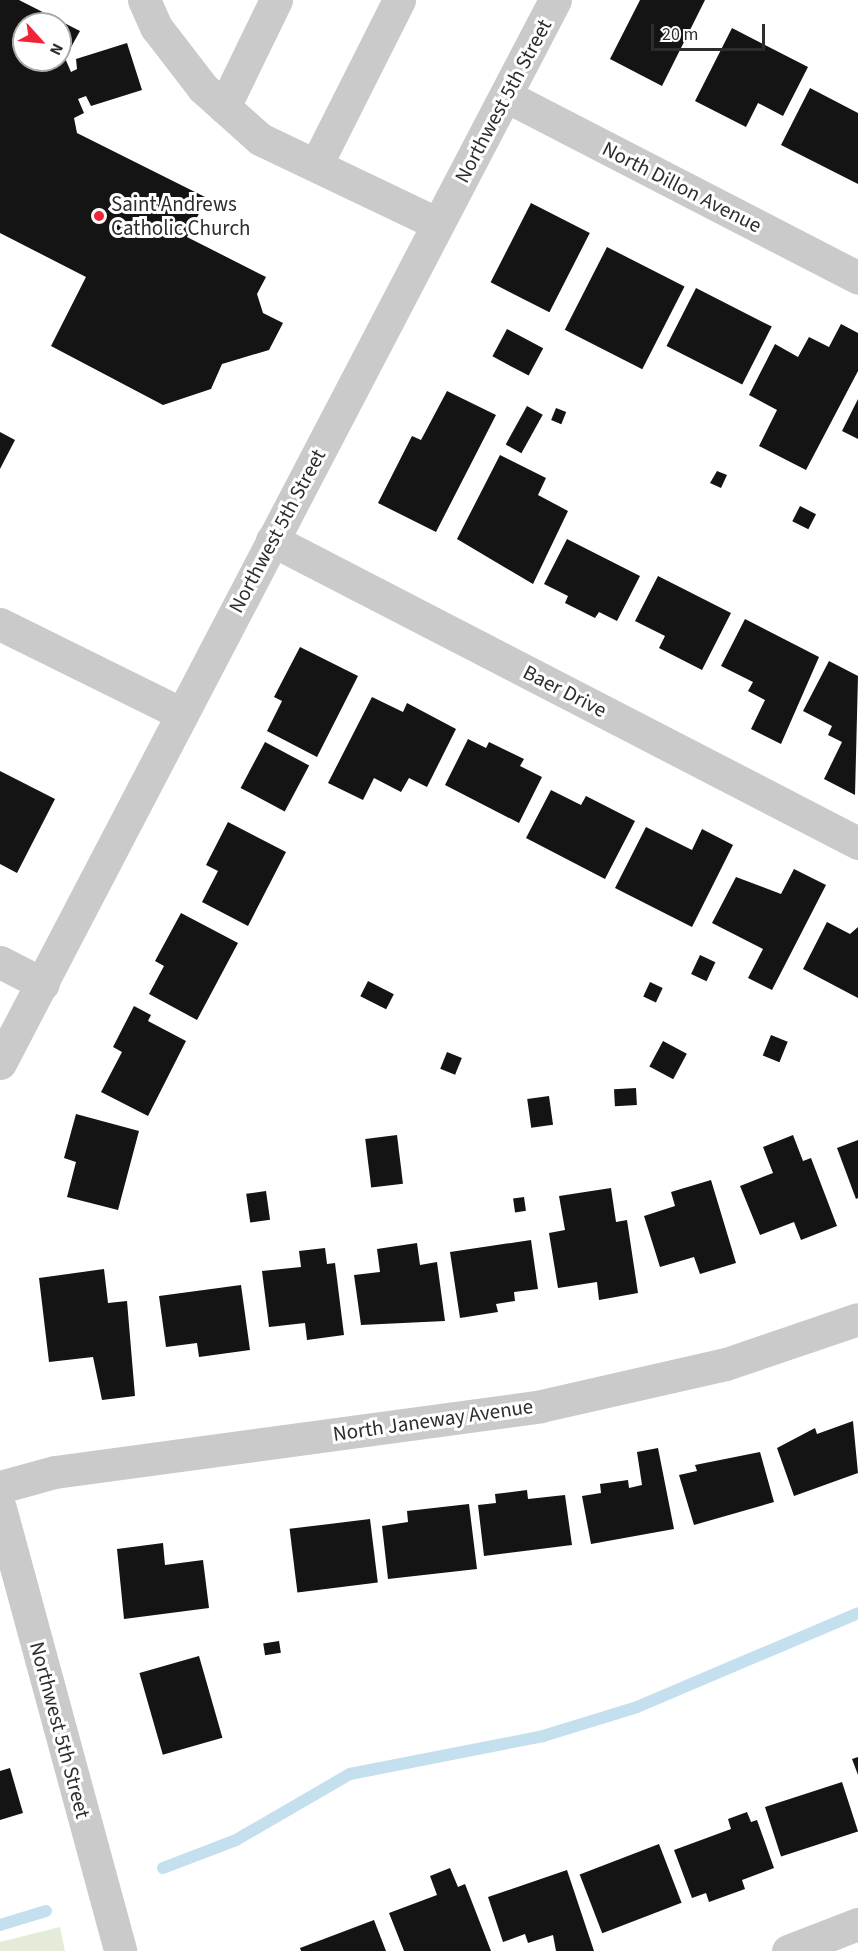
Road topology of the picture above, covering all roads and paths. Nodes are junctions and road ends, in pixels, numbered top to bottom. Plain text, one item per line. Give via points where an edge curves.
1 (276, 0) edge
2 (399, 0) edge
3 (555, 0) edge
4 (147, 2) edge
5 (506, 96) junction
6 (224, 107) junction
7 (316, 165) junction
8 (438, 224) junction
9 (858, 278) edge
10 (272, 540) junction
11 (0, 624) edge
12 (182, 714) junction
13 (858, 843) edge
14 (0, 962) edge
15 (43, 984) junction
16 (0, 1063) edge
17 (858, 1319) edge
18 (0, 1487) edge
19 (0, 1508) edge
20 (858, 1924) edge
21 (120, 1951) edge
22 (788, 1951) edge

1 - 6 street
2 - 7 street
3 - 5 street, Northwest 5th Street
4 - 6 street via 203,88
5 - 8 street, Northwest 5th Street
5 - 9 street, North Dillon Avenue
6 - 7 street via 260,139
7 - 8 street
8 - 10 street, Northwest 5th Street
10 - 12 street, Northwest 5th Street
10 - 13 street, Baer Drive
11 - 12 street
12 - 15 street, Northwest 5th Street
14 - 15 street
15 - 16 street, Northwest 5th Street
17 - 18 street, North Janeway Avenue via 726,1364 541,1406 55,1472
19 - 21 street, Northwest 5th Street
20 - 22 street

